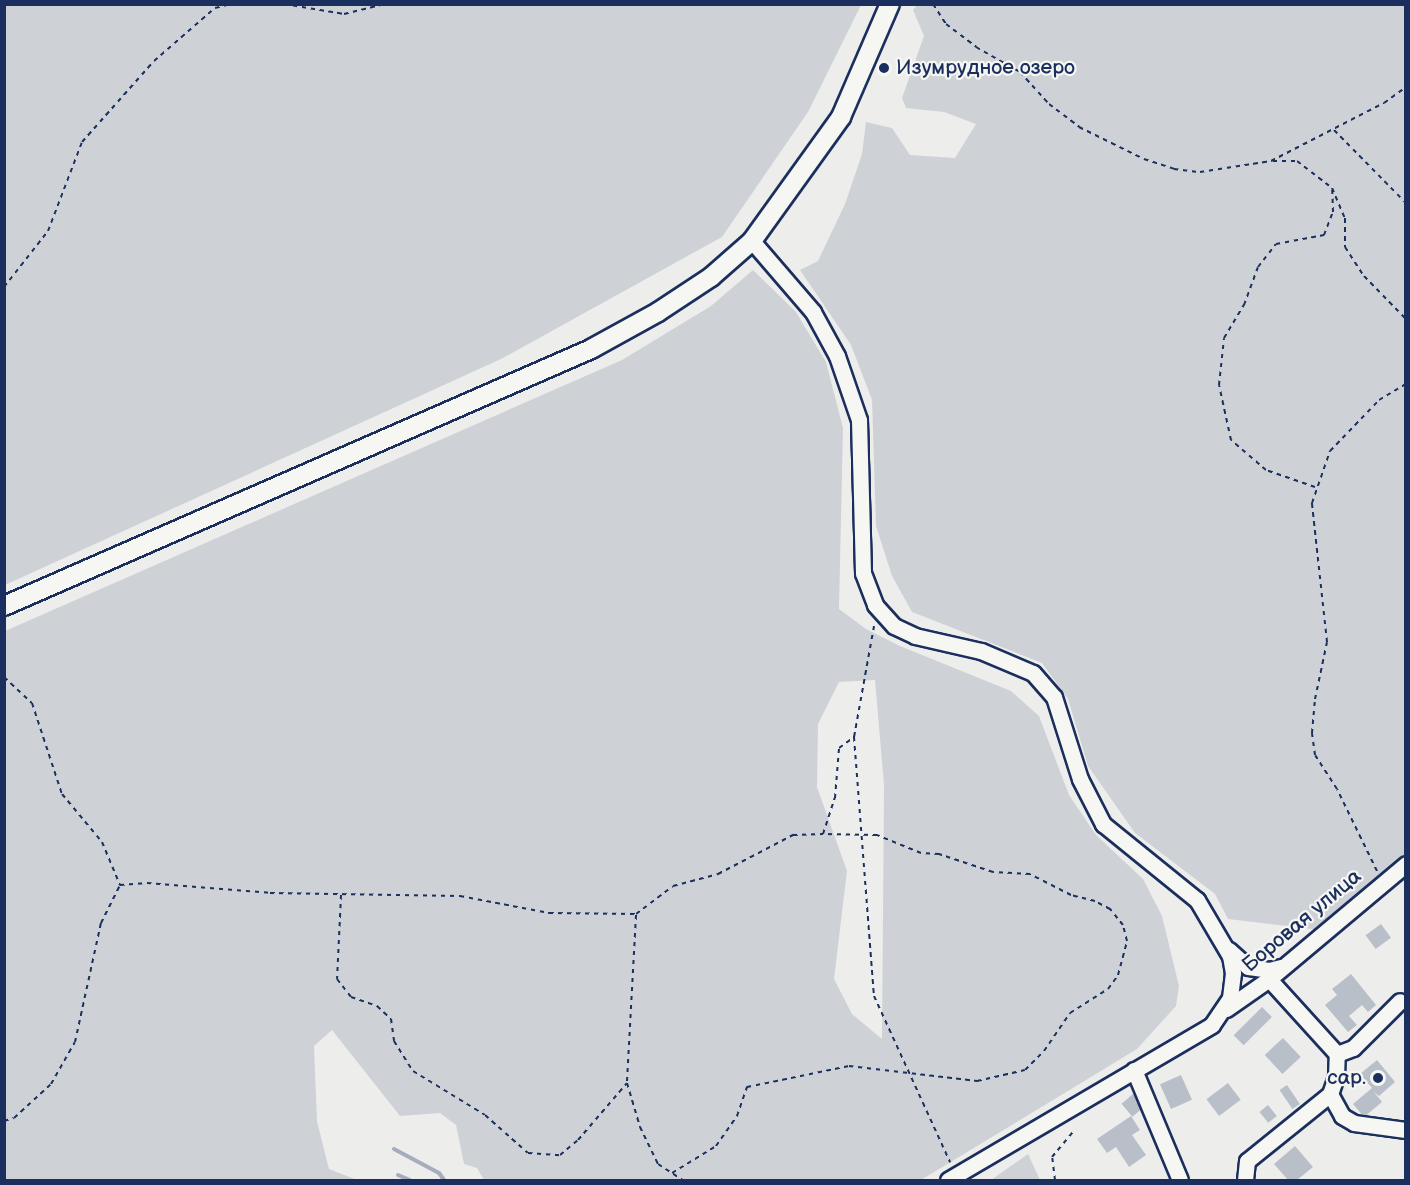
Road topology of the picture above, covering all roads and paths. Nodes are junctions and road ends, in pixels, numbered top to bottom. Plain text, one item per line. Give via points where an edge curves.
1 (231, 4) edge
2 (284, 4) edge
3 (385, 4) edge
4 (890, 4) edge
5 (933, 4) edge
6 (1406, 87) edge
7 (1334, 130) junction
8 (1270, 161) junction
9 (1332, 188) junction
10 (1406, 204) edge
11 (752, 241) junction
12 (4, 287) edge
13 (1406, 319) edge
14 (1406, 384) edge
15 (1315, 488) junction
16 (4, 606) edge
17 (868, 619) dead end
18 (4, 677) edge
19 (854, 736) junction
20 (861, 833) junction
21 (823, 834) junction
22 (1406, 864) edge
23 (1383, 880) junction
24 (120, 885) junction
25 (341, 895) junction
26 (636, 914) junction
27 (1227, 948) junction
28 (1281, 967) junction
29 (1269, 979) junction
30 (1400, 1001) dead end
31 (1226, 1009) junction
32 (1337, 1054) junction
33 (1134, 1071) junction
34 (912, 1075) junction
35 (627, 1083) junction
36 (1330, 1094) junction
37 (4, 1121) edge
38 (1406, 1130) edge
39 (1072, 1132) dead end
40 (672, 1173) junction
41 (952, 1178) edge
42 (682, 1180) edge
43 (1054, 1180) edge
44 (1180, 1180) edge
45 (1245, 1180) edge

1 - 12 path via 215,8 154,60 82,142 48,231
2 - 3 path via 344,14
4 - 11 main road via 841,117
5 - 8 path via 946,24 1020,72 1048,104 1079,127 1144,159 1200,172
6 - 7 path
7 - 8 path
7 - 10 path
8 - 9 path via 1297,161
9 - 13 path via 1345,218 1346,247 1364,276
9 - 15 path via 1333,212 1324,235 1276,244 1258,267 1244,305 1224,338 1219,385 1231,440 1266,470
11 - 16 main road via 702,283 591,349
11 - 27 street via 813,312 837,356 859,420 863,573 874,605 894,626 915,636 981,651 1033,673 1053,697 1080,779 1103,824 1197,900
14 - 15 path via 1378,400 1330,451
15 - 23 path via 1312,503 1327,642 1315,699 1315,755
17 - 19 path via 874,626
18 - 24 path via 32,703 62,794 102,842
19 - 20 path
19 - 21 path via 838,748 835,798
20 - 21 path
20 - 34 path via 874,996
20 - 34 path via 894,839 921,853 939,854 993,872 1043,879 1110,909 1123,925 1128,941 1125,958 1108,989 1070,1013 1044,1051 1025,1070 977,1081
21 - 26 path via 793,835 718,874 673,886
22 - 23 street, Боровая улица
23 - 28 street, Боровая улица
24 - 25 path via 147,883
24 - 37 path via 101,923 75,1042 51,1084 14,1118
25 - 26 path via 460,896 549,913
25 - 35 path via 337,979 351,997 378,1006 391,1019 394,1041 413,1071 485,1115 528,1153 560,1155
26 - 35 path
27 - 28 street via 1248,967
27 - 31 street via 1233,973
28 - 29 street, Боровая улица
29 - 31 street, Боровая улица
29 - 32 street
30 - 32 street via 1353,1048
31 - 33 street, Боровая улица via 1212,1025
32 - 36 street
33 - 41 street, Боровая улица
33 - 44 street
34 - 40 path via 849,1066 747,1087 737,1116 716,1146
34 - 41 path
35 - 40 path via 639,1127 658,1164
36 - 38 street via 1342,1116 1354,1123
36 - 45 street via 1247,1161
39 - 43 path via 1052,1157
40 - 42 path

